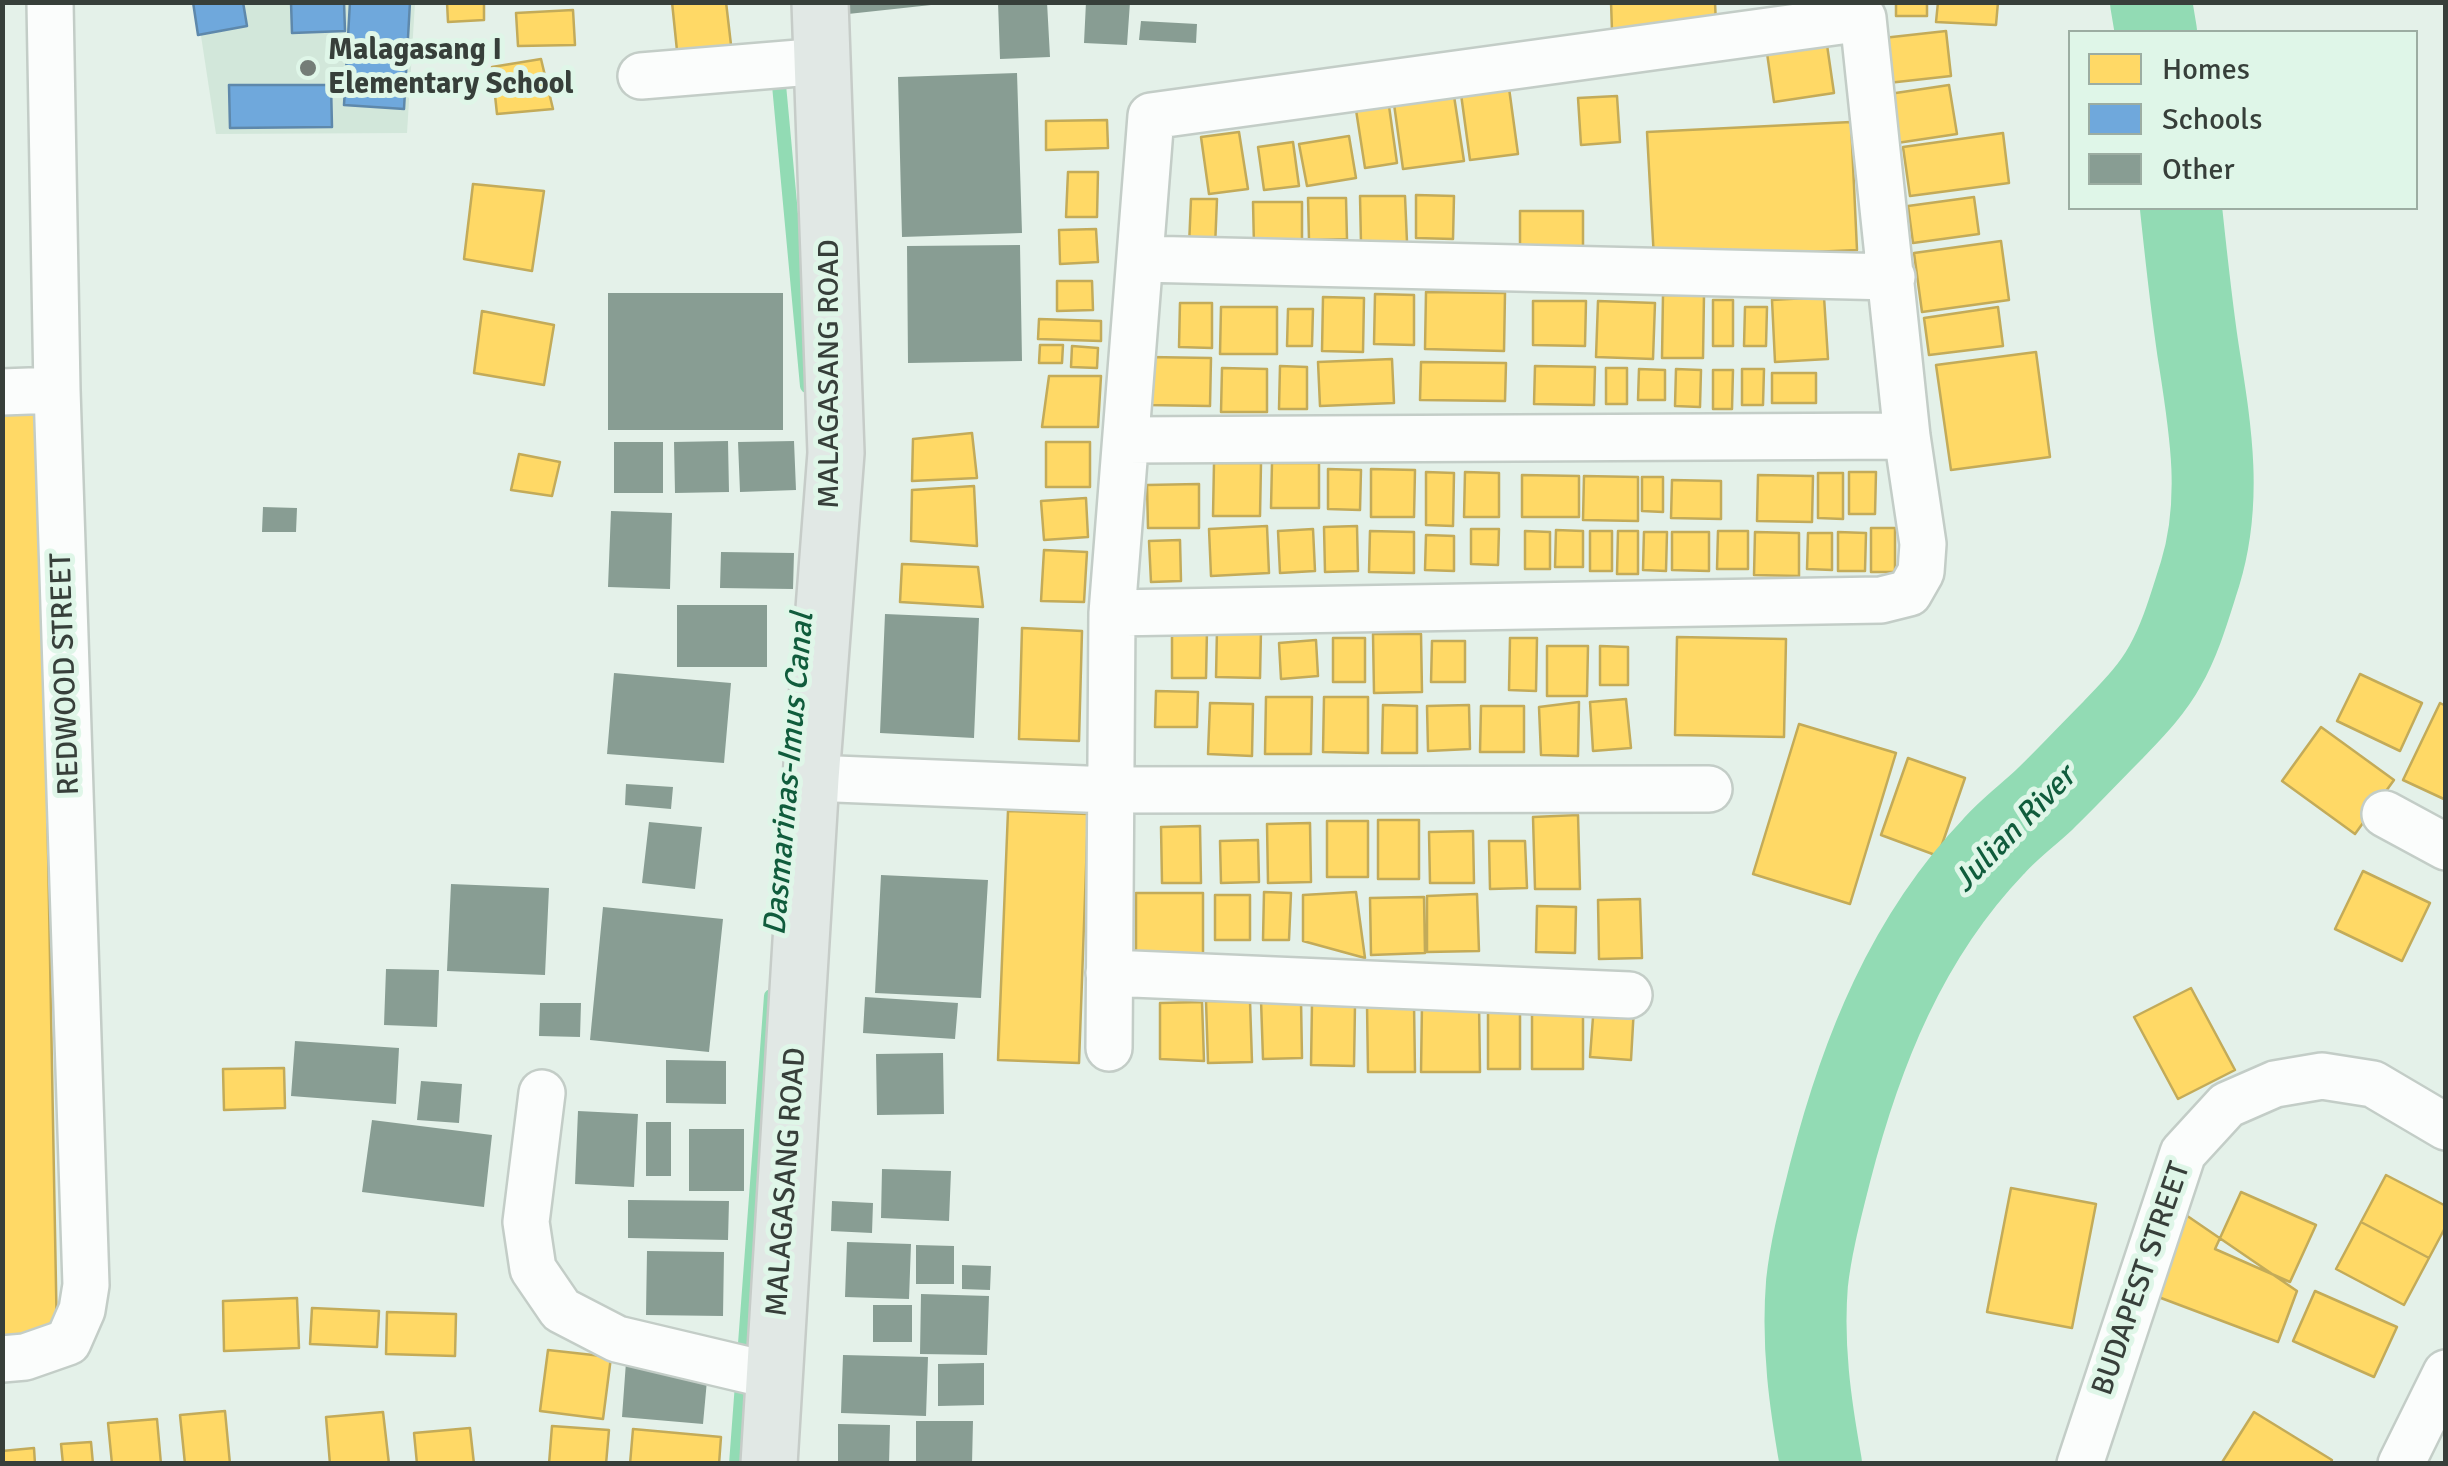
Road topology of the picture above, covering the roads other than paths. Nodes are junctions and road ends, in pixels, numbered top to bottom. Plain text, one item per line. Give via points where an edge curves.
1 (50, 2) edge
2 (820, 2) edge
3 (823, 61) junction
4 (642, 76) dead end
5 (1141, 259) junction
6 (1892, 276) junction
7 (56, 390) junction
8 (2, 392) edge
9 (1907, 436) junction
10 (1126, 440) junction
11 (1112, 612) junction
12 (811, 778) junction
13 (1709, 789) dead end
14 (1110, 790) junction
15 (2385, 814) dead end
16 (2446, 847) edge
17 (1109, 972) junction
18 (1629, 995) dead end
19 (1109, 1048) dead end
20 (542, 1093) dead end
21 (2446, 1126) edge
22 (2, 1359) edge
23 (2446, 1372) edge
24 (773, 1376) junction
25 (769, 1464) edge
26 (2080, 1464) edge
27 (2400, 1464) edge

1 - 7 street, REDWOOD STREET
2 - 3 main road, MALAGASANG ROAD
3 - 4 street
3 - 12 main road, MALAGASANG ROAD via 836,453
5 - 6 street
5 - 6 street via 1151,116 1863,18
5 - 10 street
6 - 9 street
7 - 8 street
7 - 22 street, REDWOOD STREET via 86,1285 68,1342
9 - 10 street
9 - 11 street via 1921,572 1909,593 1881,600
10 - 11 street
11 - 14 street
12 - 14 street
12 - 24 main road, MALAGASANG ROAD
13 - 14 street
14 - 17 street
15 - 16 street
17 - 18 street
17 - 19 street
20 - 24 street via 526,1222 533,1269 561,1310 616,1339
21 - 26 street, BUDAPEST STREET via 2374,1084 2322,1076 2276,1084 2227,1104 2182,1152
23 - 27 street
24 - 25 main road, MALAGASANG ROAD

